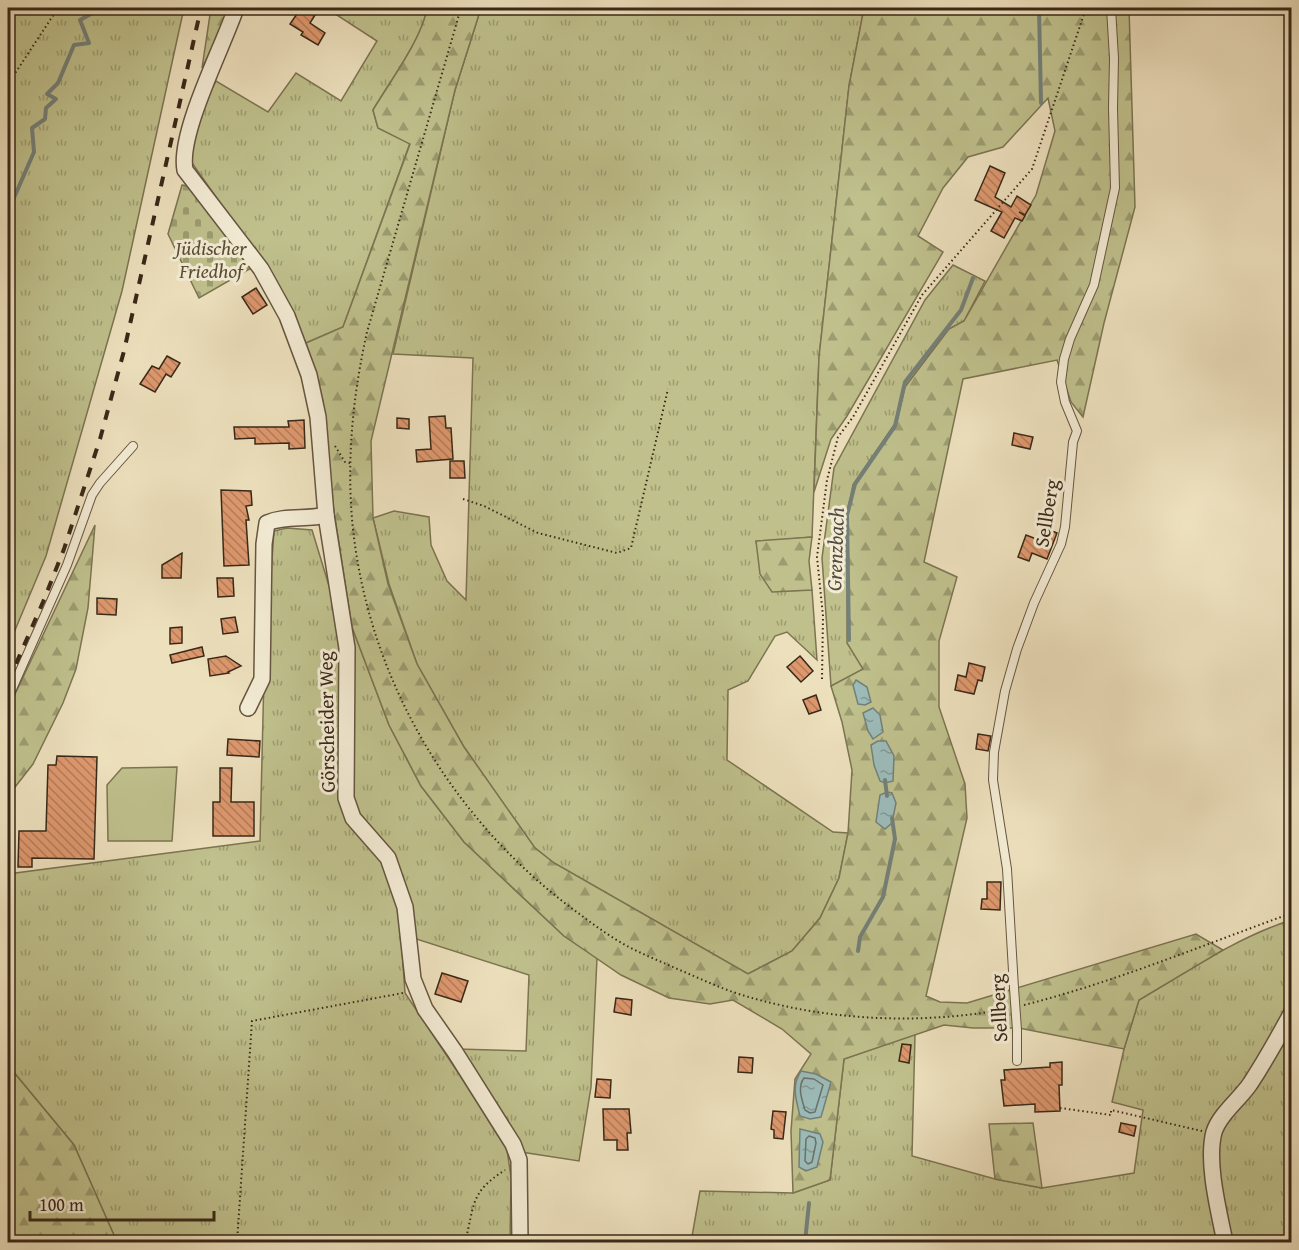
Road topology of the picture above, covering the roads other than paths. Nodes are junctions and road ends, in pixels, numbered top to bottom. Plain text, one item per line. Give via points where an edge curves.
1 (236, 8) edge
2 (1111, 8) edge
3 (133, 446) dead end
4 (326, 515) junction
5 (8, 698) edge
6 (248, 708) dead end
7 (1292, 1012) edge
8 (1017, 1061) dead end
9 (520, 1242) edge
10 (1226, 1242) edge

1 - 4 street, Görscheider Weg via 199,101 182,159 184,170 261,269 287,316 309,375 318,417
2 - 8 lane, Sellberg, bridge via 1116,182 1101,262 1070,339 1062,374 1062,390 1077,431 1064,536 1017,649 994,752 993,780 1007,869
3 - 5 lane via 92,495 68,566
4 - 6 street via 267,523 262,679
4 - 9 street, Görscheider Weg via 347,648 346,798 353,818 388,858 405,907 413,979 425,1009 513,1144 519,1160
7 - 10 street via 1249,1086 1218,1123 1214,1134 1215,1191

